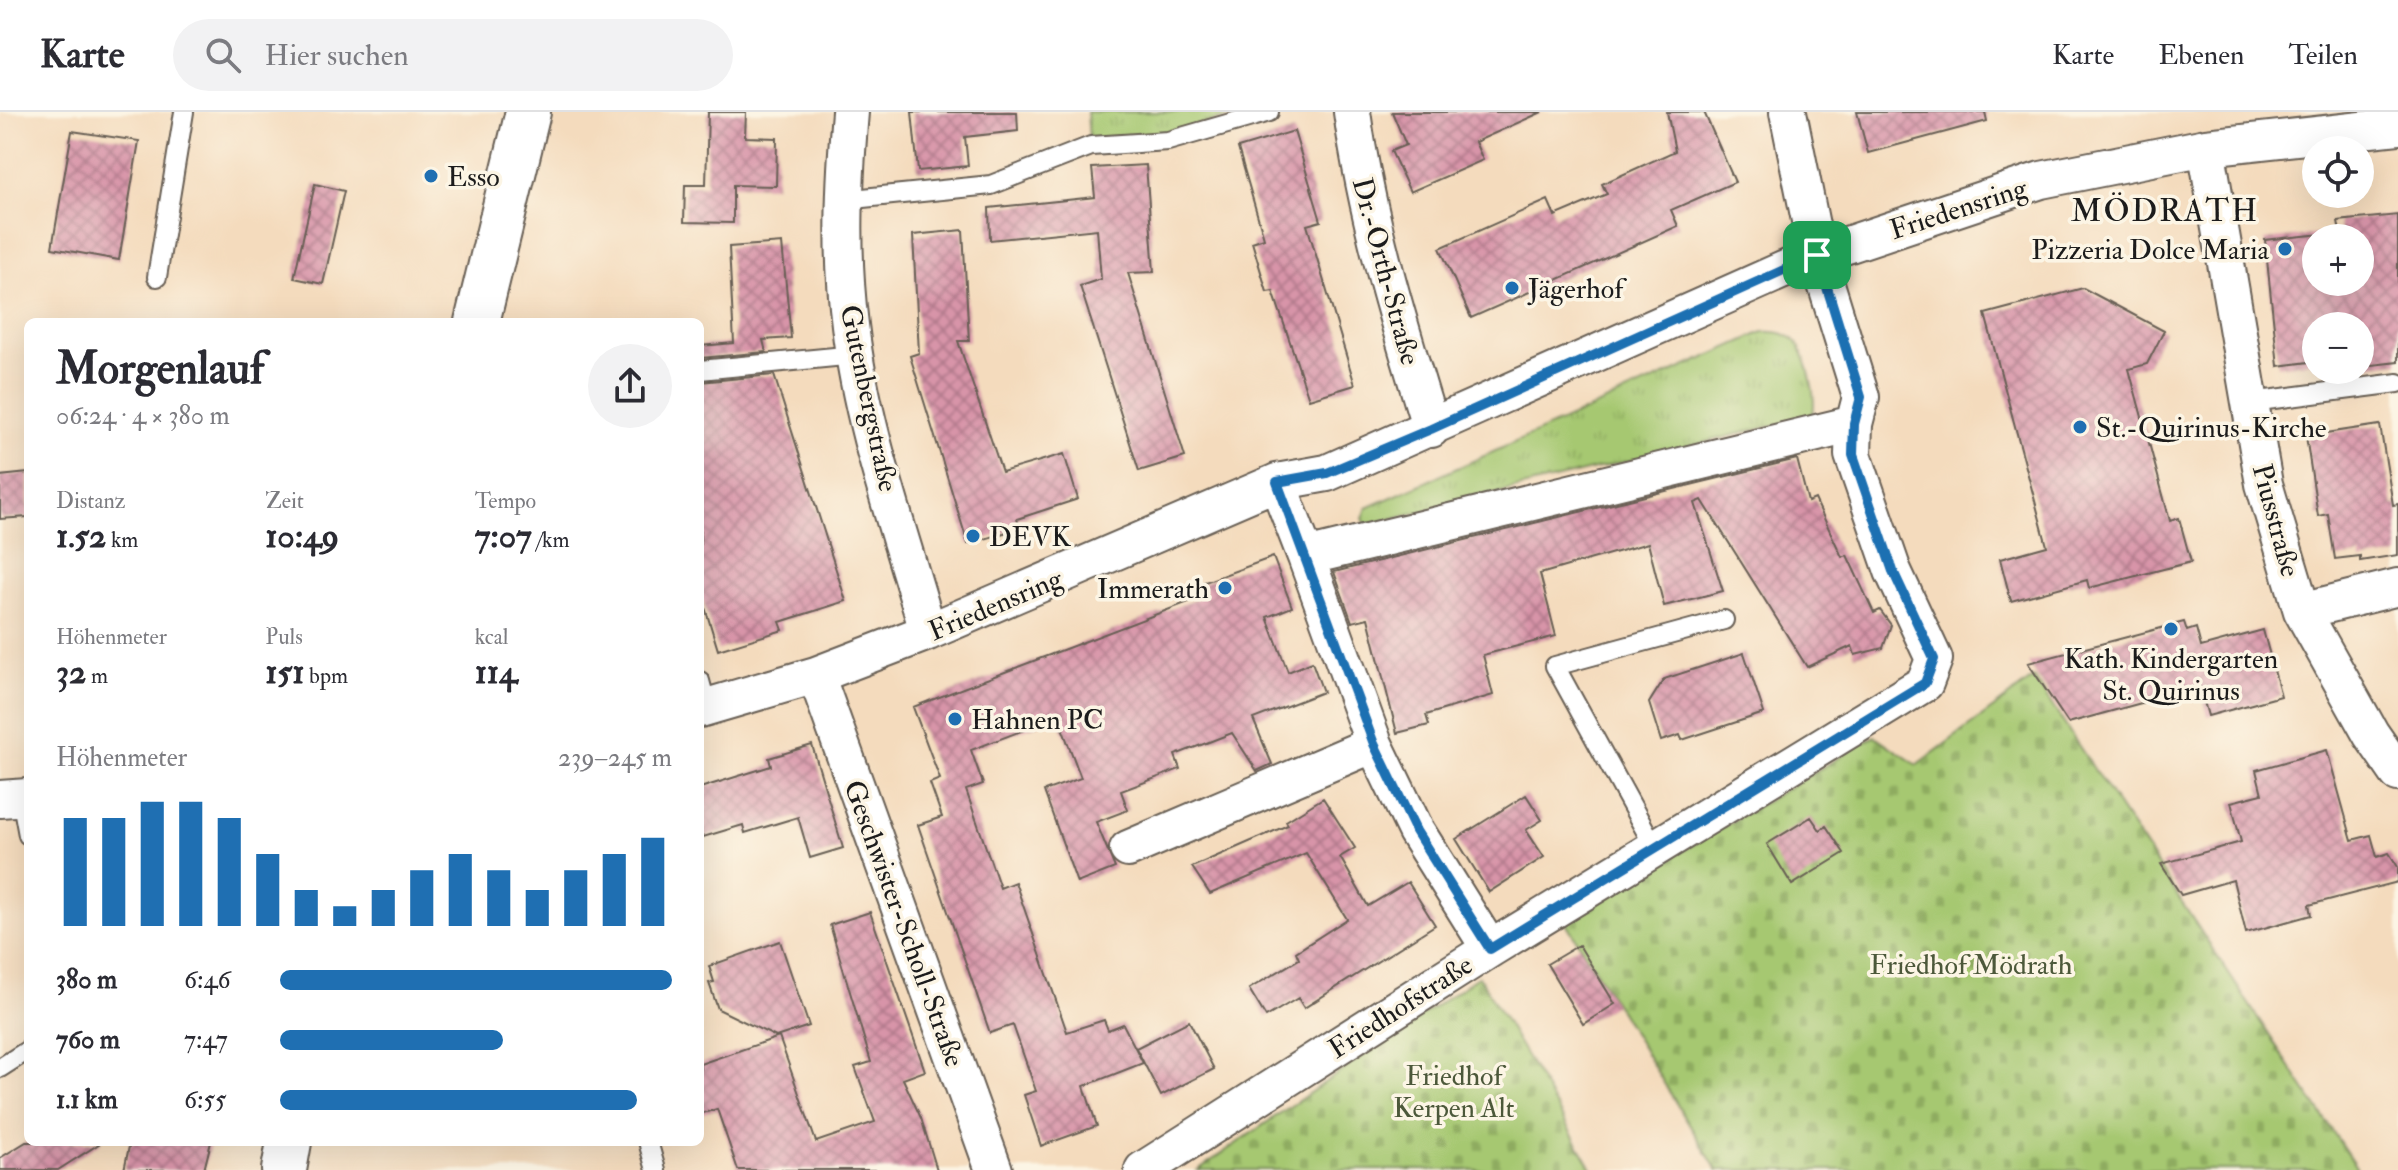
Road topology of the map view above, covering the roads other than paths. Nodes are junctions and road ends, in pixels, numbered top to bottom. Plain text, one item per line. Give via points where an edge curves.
1 (184, 112) edge
2 (528, 112) edge
3 (850, 112) edge
4 (1269, 112) edge
5 (1352, 112) edge
6 (1788, 112) edge
7 (2264, 125) edge
8 (2398, 126) edge
9 (2206, 147) junction
10 (843, 200) junction
11 (1817, 255) junction
12 (157, 277) dead end
13 (478, 318) edge
14 (855, 355) junction
15 (704, 370) edge
16 (2398, 383) edge
17 (2251, 402) junction
18 (1854, 424) junction
19 (1431, 429) junction
20 (1277, 482) junction
21 (1306, 557) junction
22 (2398, 587) edge
23 (2302, 611) junction
24 (1724, 620) dead end
25 (928, 632) junction
26 (816, 675) junction
27 (704, 699) edge
28 (1374, 744) junction
29 (2398, 773) edge
30 (16, 798) edge
31 (24, 823) edge
32 (1655, 848) junction
33 (1128, 849) dead end
34 (1490, 949) junction
35 (24, 1053) edge
36 (0, 1068) edge
37 (288, 1146) edge
38 (649, 1146) edge
39 (284, 1170) edge
40 (656, 1170) edge
41 (994, 1170) edge
42 (1143, 1170) edge

1 - 12 lane
2 - 13 street
3 - 10 street, Gutenbergstraße
4 - 10 lane via 1168,141 1091,146 991,185
5 - 19 street, Dr.-Orth-Straße via 1379,258
6 - 11 street
7 - 8 street, Friedensring
7 - 9 street, Friedensring
9 - 11 street, Friedensring via 2041,180
9 - 17 street, Piusstraße
10 - 14 street, Gutenbergstraße
11 - 18 street via 1861,397
11 - 19 street, Friedensring
14 - 15 lane
14 - 25 street, Gutenbergstraße via 868,421
16 - 17 lane
17 - 23 street, Piusstraße via 2264,484
18 - 21 street
18 - 32 street, Friedhofstraße via 1853,455 1893,571 1934,659 1925,683
19 - 20 street, Friedensring via 1327,473
20 - 21 street
20 - 25 street, Friedensring
21 - 28 street
22 - 23 street
23 - 29 street, Piusstraße
24 - 32 lane via 1555,666
25 - 26 street, Friedensring
26 - 27 street, Friedensring
26 - 41 street, Geschwister-Scholl-Straße
28 - 33 street
28 - 34 street via 1416,831
30 - 31 lane
32 - 34 street, Friedhofstraße
34 - 42 street, Friedhofstraße
35 - 36 lane
37 - 39 street
38 - 40 lane

